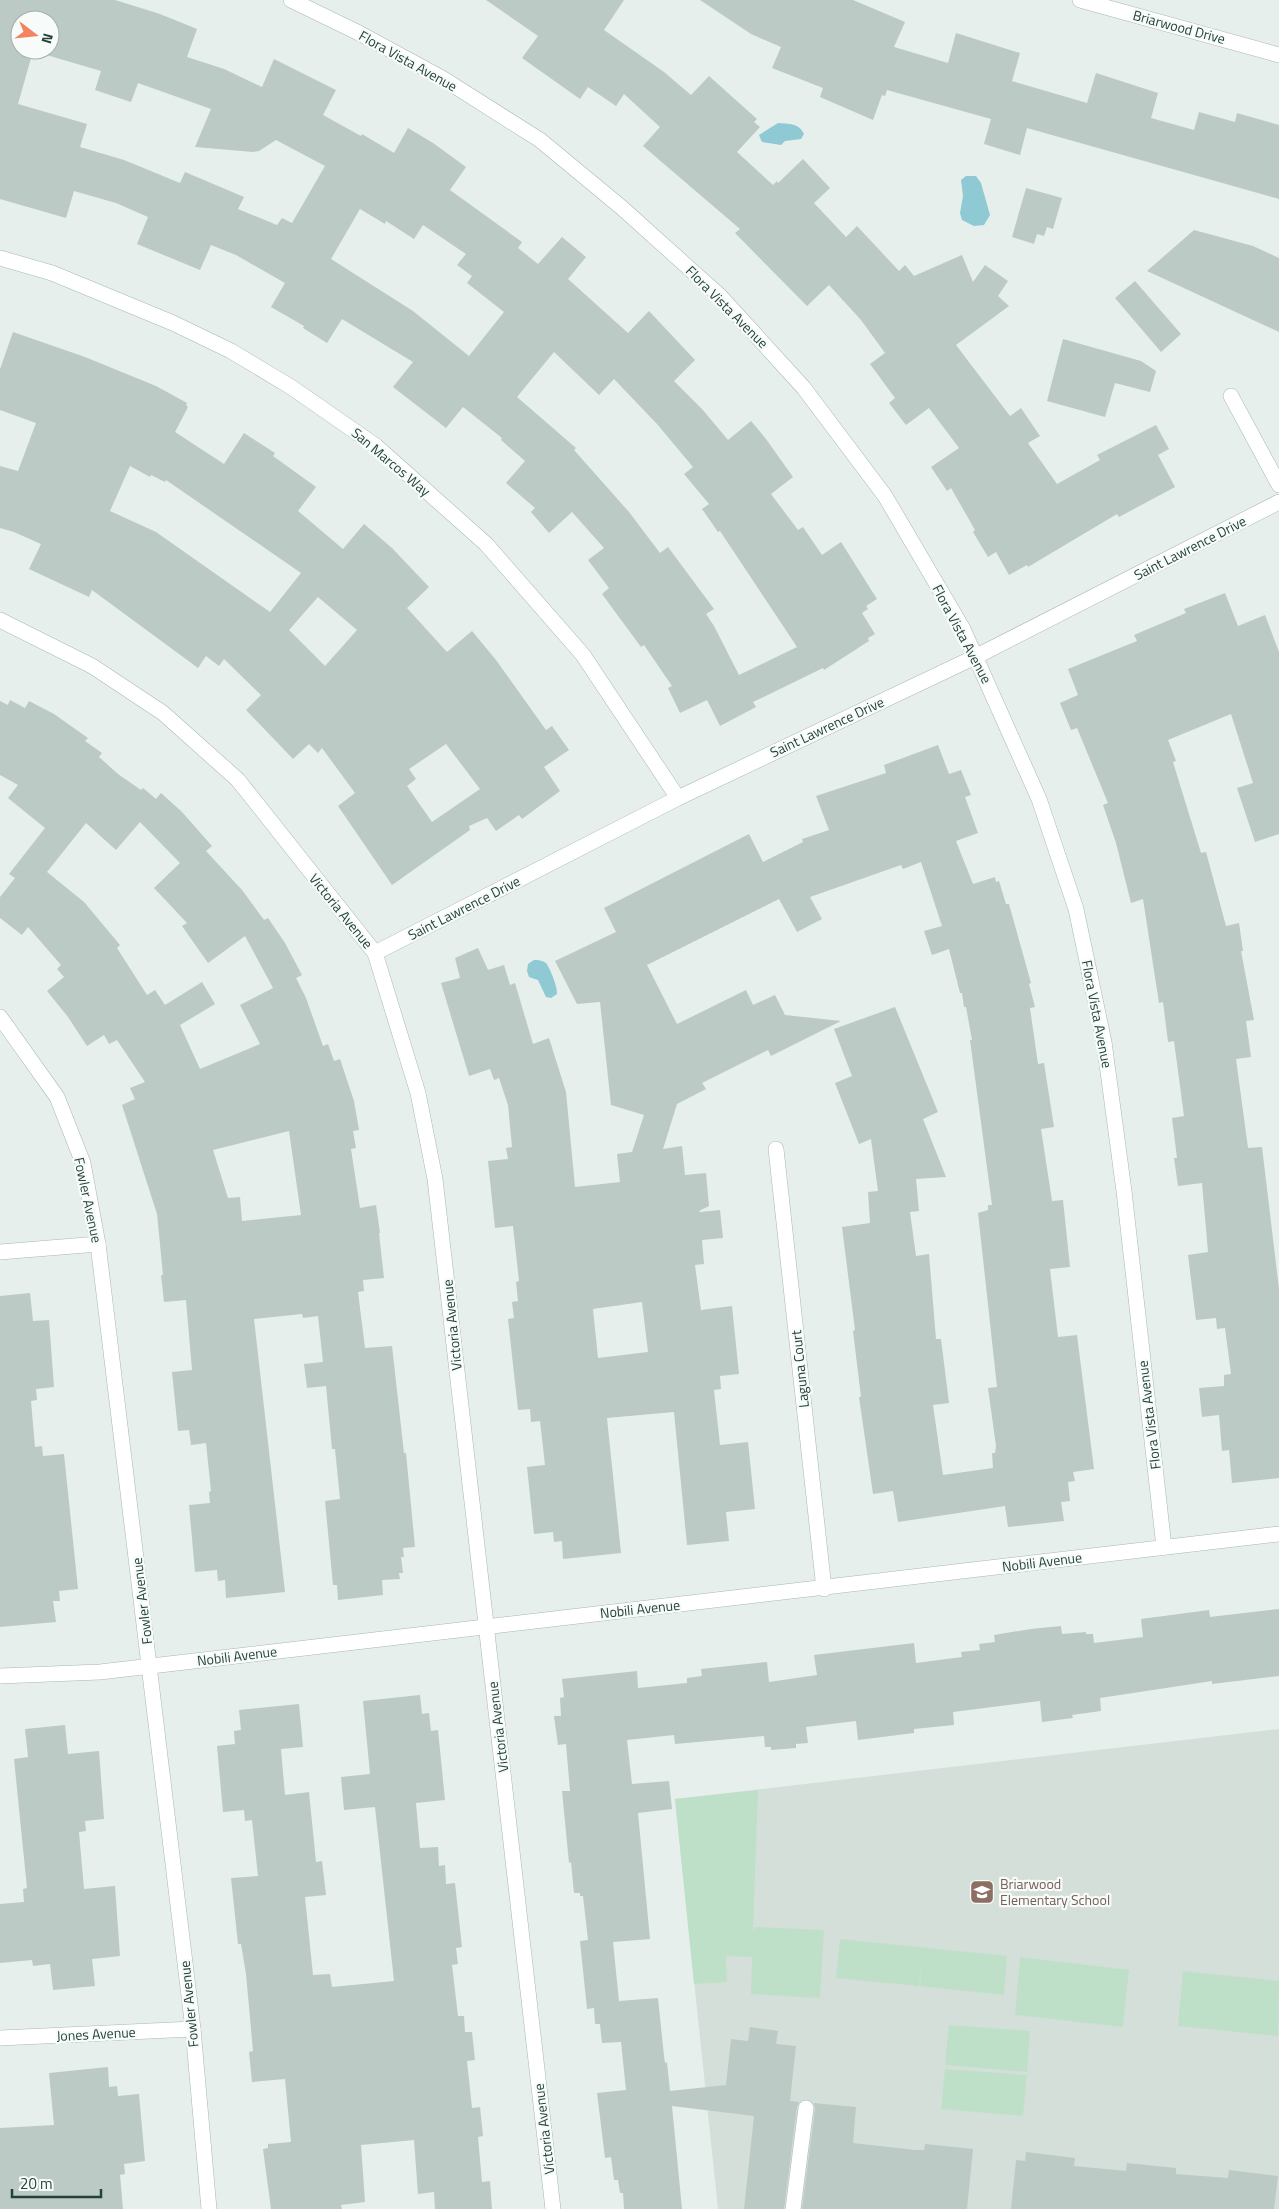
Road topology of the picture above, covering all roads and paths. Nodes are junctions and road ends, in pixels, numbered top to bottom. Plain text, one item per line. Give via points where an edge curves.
1 (291, 0) edge
2 (1080, 0) edge
3 (1279, 55) edge
4 (0, 258) edge
5 (1231, 396) dead end
6 (1279, 485) edge
7 (1279, 502) edge
8 (0, 620) edge
9 (975, 657) junction
10 (678, 798) junction
11 (375, 953) junction
12 (0, 1017) edge
13 (776, 1149) dead end
14 (98, 1244) junction
15 (0, 1252) edge
16 (1279, 1534) edge
17 (1164, 1547) junction
18 (824, 1589) junction
19 (486, 1627) junction
20 (149, 1666) junction
21 (0, 1676) edge
22 (193, 2029) junction
23 (0, 2038) edge
24 (806, 2108) dead end
25 (209, 2209) edge
26 (553, 2209) edge
27 (793, 2209) edge

1 - 9 street, Flora Vista Avenue via 442,78 540,140 720,296 803,387 884,496 963,630
2 - 3 street, Briarwood Drive
4 - 10 street, San Marcos Way via 52,273 231,351 291,386 376,446 486,544 582,655
5 - 6 street
7 - 9 street, Saint Lawrence Drive
8 - 11 street, Victoria Avenue via 92,666 163,713 238,780
9 - 10 street, Saint Lawrence Drive
9 - 17 street, Flora Vista Avenue via 1039,799 1076,909 1104,1042
10 - 11 street, Saint Lawrence Drive
11 - 19 street, Victoria Avenue via 418,1094 435,1179
12 - 14 street, Fowler Avenue via 57,1097 84,1163
13 - 18 street, Laguna Court
14 - 15 street
14 - 20 street, Fowler Avenue
16 - 17 street, Nobili Avenue
17 - 18 street, Nobili Avenue
18 - 19 street, Nobili Avenue
19 - 20 street, Nobili Avenue
19 - 26 street, Victoria Avenue
20 - 21 street, Nobili Avenue via 100,1672
20 - 22 street, Fowler Avenue
22 - 23 street, Jones Avenue
22 - 25 street, Fowler Avenue
24 - 27 street

